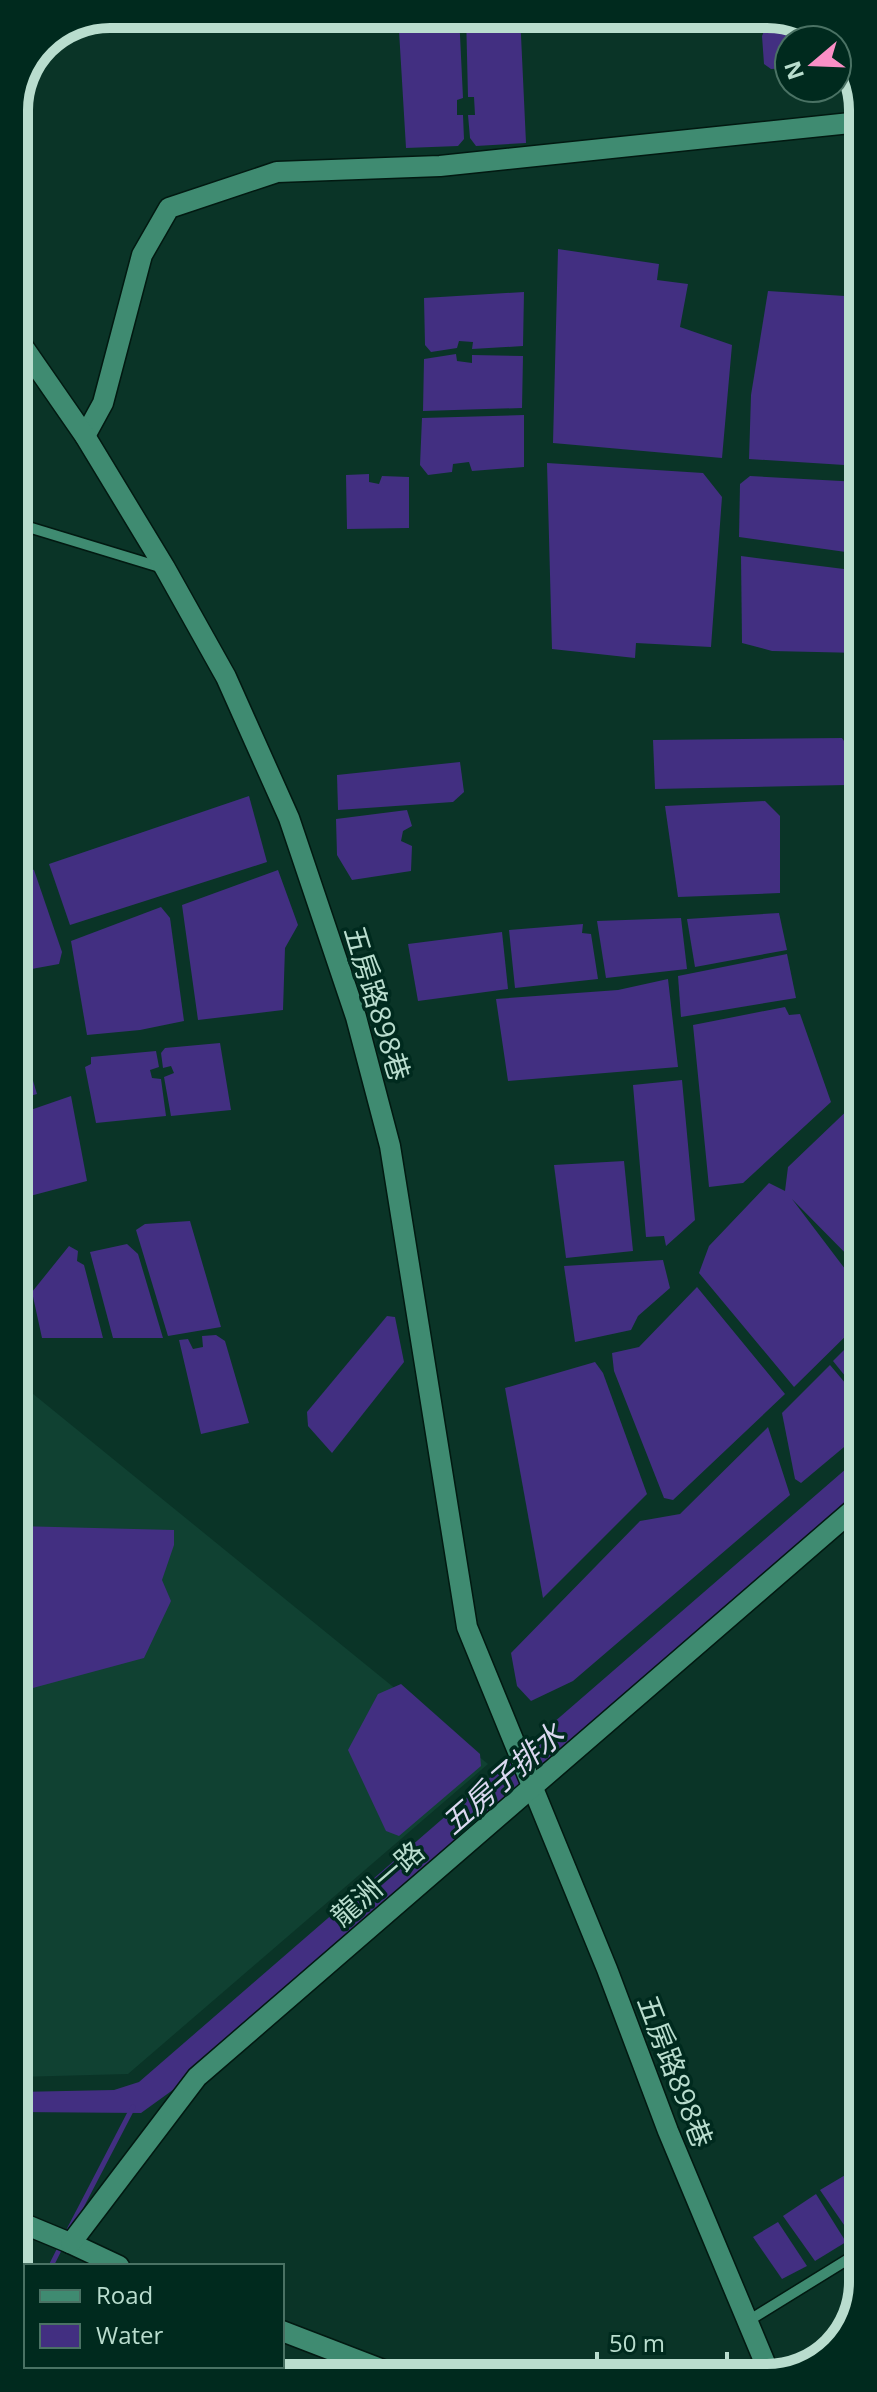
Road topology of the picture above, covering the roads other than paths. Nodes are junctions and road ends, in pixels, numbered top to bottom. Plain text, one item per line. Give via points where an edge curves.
1 (849, 123) edge
2 (28, 354) edge
3 (85, 436) junction
4 (28, 527) edge
5 (165, 568) junction
6 (849, 1513) edge
7 (530, 1787) junction
8 (28, 2226) edge
9 (65, 2241) junction
10 (849, 2259) edge
11 (115, 2264) edge
12 (748, 2321) junction
13 (284, 2332) edge
14 (368, 2364) edge
15 (766, 2364) edge

1 - 3 street via 440,166 277,172 169,208 142,255 103,403
2 - 3 street, 五房路898巷
3 - 5 street, 五房路898巷
4 - 5 lane
5 - 7 street, 五房路898巷 via 226,677 289,818 356,1017 390,1146 467,1627
6 - 7 street, 龍洲一路
7 - 9 street, 龍洲一路 via 197,2077
7 - 12 street, 五房路898巷
8 - 9 street
9 - 11 street
10 - 12 lane
12 - 15 street, 五房路898巷
13 - 14 street

